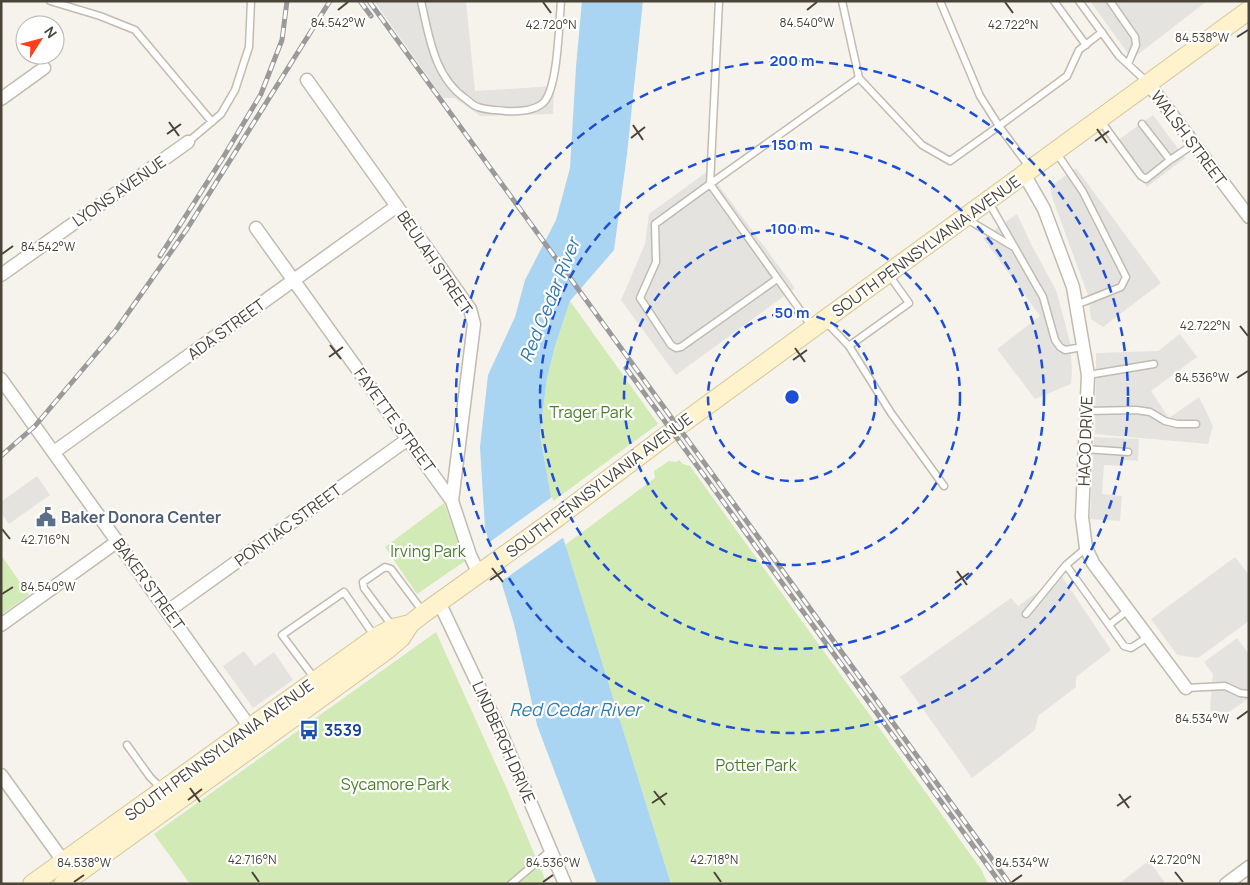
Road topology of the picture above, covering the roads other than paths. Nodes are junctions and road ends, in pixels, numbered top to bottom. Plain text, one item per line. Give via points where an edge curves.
1 (50, 1) edge
2 (251, 1) edge
3 (421, 1) edge
4 (561, 1) edge
5 (719, 1) edge
6 (842, 1) edge
7 (940, 1) edge
8 (1054, 1) edge
9 (1110, 1) edge
10 (1083, 3) edge
11 (1249, 10) edge
12 (1102, 32) junction
13 (1086, 45) junction
14 (1128, 64) junction
15 (44, 68) dead end
16 (859, 78) junction
17 (307, 80) dead end
18 (1148, 82) junction
19 (1, 99) edge
20 (1099, 119) junction
21 (212, 122) junction
22 (1142, 124) dead end
23 (999, 126) junction
24 (188, 142) joint
25 (1194, 144) junction
26 (1055, 151) junction
27 (1170, 160) junction
28 (1027, 171) junction
29 (710, 184) junction
30 (987, 200) junction
31 (397, 206) junction
32 (964, 217) junction
33 (1249, 217) edge
34 (256, 228) dead end
35 (1014, 247) junction
36 (888, 273) junction
37 (1, 275) edge
38 (778, 279) junction
39 (295, 280) junction
40 (1076, 305) junction
41 (818, 324) junction
42 (849, 346) junction
43 (1083, 347) junction
44 (1154, 364) dead end
45 (1088, 375) junction
46 (1, 379) edge
47 (1086, 412) junction
48 (1196, 424) dead end
49 (408, 439) junction
50 (1085, 449) junction
51 (54, 452) junction
52 (1128, 452) dead end
53 (944, 486) dead end
54 (452, 501) junction
55 (118, 541) junction
56 (1086, 548) junction
57 (1066, 565) junction
58 (485, 569) junction
59 (439, 602) junction
60 (1128, 610) junction
61 (168, 611) junction
62 (1026, 614) dead end
63 (409, 622) junction
64 (1108, 624) junction
65 (1, 625) edge
66 (376, 637) junction
67 (1148, 637) junction
68 (316, 680) junction
69 (1186, 688) joint
70 (1249, 694) edge
71 (255, 735) junction
72 (127, 745) dead end
73 (1, 776) edge
74 (163, 790) junction
75 (174, 804) junction
76 (552, 849) junction
77 (64, 861) junction
78 (1249, 868) edge
79 (69, 880) edge
80 (34, 883) edge
81 (511, 884) edge
82 (565, 884) edge
83 (1226, 884) edge

1 - 21 lane via 135,30
2 - 21 lane via 249,47 235,90 221,114
3 - 4 lane via 443,76 477,107 509,111 532,109 544,103 548,95 553,80
5 - 29 lane
6 - 16 lane
7 - 23 lane via 980,96
8 - 13 lane
9 - 14 lane via 1135,37 1136,45
10 - 12 lane
11 - 18 main road, SOUTH PENNSYLVANIA AVENUE
12 - 13 lane
12 - 14 lane
13 - 23 lane via 1079,50 1067,76
14 - 18 lane
15 - 19 street
16 - 23 lane via 922,145 950,161
16 - 29 lane
17 - 31 street, BEULAH STREET
18 - 20 main road, SOUTH PENNSYLVANIA AVENUE
18 - 25 street, WALSH STREET
20 - 26 main road, SOUTH PENNSYLVANIA AVENUE
20 - 27 lane via 1144,178
21 - 24 lane
22 - 27 lane
23 - 28 lane
24 - 37 street, LYONS AVENUE
25 - 27 lane
25 - 33 street, WALSH STREET
26 - 28 main road, SOUTH PENNSYLVANIA AVENUE
26 - 40 lane via 1083,192 1126,277 1121,287
28 - 30 main road, SOUTH PENNSYLVANIA AVENUE
28 - 40 street, HACO DRIVE via 1073,287
29 - 38 lane
29 - 38 lane via 655,224 656,262 640,298 671,345 681,347
30 - 32 main road, SOUTH PENNSYLVANIA AVENUE
30 - 35 lane
31 - 39 street, ADA STREET
31 - 54 street, BEULAH STREET via 473,316
32 - 35 lane
32 - 36 main road, SOUTH PENNSYLVANIA AVENUE
34 - 39 street, FAYETTE STREET
35 - 43 lane via 1042,296 1055,340 1065,350
36 - 41 main road, SOUTH PENNSYLVANIA AVENUE
36 - 42 lane via 909,303
38 - 41 lane
39 - 49 street, FAYETTE STREET
39 - 51 street, ADA STREET
40 - 43 street, HACO DRIVE
41 - 42 lane
41 - 58 main road, SOUTH PENNSYLVANIA AVENUE
42 - 53 lane via 891,413
43 - 45 street, HACO DRIVE
44 - 45 lane
45 - 47 street, HACO DRIVE
46 - 51 street, BAKER STREET
47 - 48 lane via 1136,410 1150,412 1177,424
47 - 50 street, HACO DRIVE
49 - 54 street, FAYETTE STREET
49 - 61 street, PONTIAC STREET
50 - 52 lane
50 - 56 street, HACO DRIVE via 1082,517
51 - 55 street, BAKER STREET
54 - 58 street, FAYETTE STREET via 470,555
55 - 61 street, BAKER STREET
55 - 65 street
56 - 57 lane
56 - 60 street, HACO DRIVE via 1093,563
57 - 62 lane
57 - 64 lane
58 - 59 main road, SOUTH PENNSYLVANIA AVENUE
59 - 63 main road, SOUTH PENNSYLVANIA AVENUE
59 - 76 street, LINDBERGH DRIVE
60 - 64 lane
60 - 67 street, HACO DRIVE
61 - 71 street, BAKER STREET
63 - 63 lane via 364,588 363,582 385,567 391,569
63 - 66 main road, SOUTH PENNSYLVANIA AVENUE
63 - 71 main road, SOUTH PENNSYLVANIA AVENUE via 401,638 387,650
64 - 67 lane via 1124,646 1131,648
66 - 68 main road, SOUTH PENNSYLVANIA AVENUE
66 - 68 lane via 344,592 282,635
67 - 69 street, HACO DRIVE
68 - 71 main road, SOUTH PENNSYLVANIA AVENUE
69 - 70 lane via 1225,686
71 - 74 main road, SOUTH PENNSYLVANIA AVENUE
71 - 75 main road, SOUTH PENNSYLVANIA AVENUE
72 - 74 lane
73 - 77 street
74 - 75 lane
74 - 77 main road, SOUTH PENNSYLVANIA AVENUE
75 - 79 main road, SOUTH PENNSYLVANIA AVENUE
76 - 81 lane
76 - 82 street, LINDBERGH DRIVE
77 - 79 street
77 - 80 main road, SOUTH PENNSYLVANIA AVENUE
78 - 83 street

